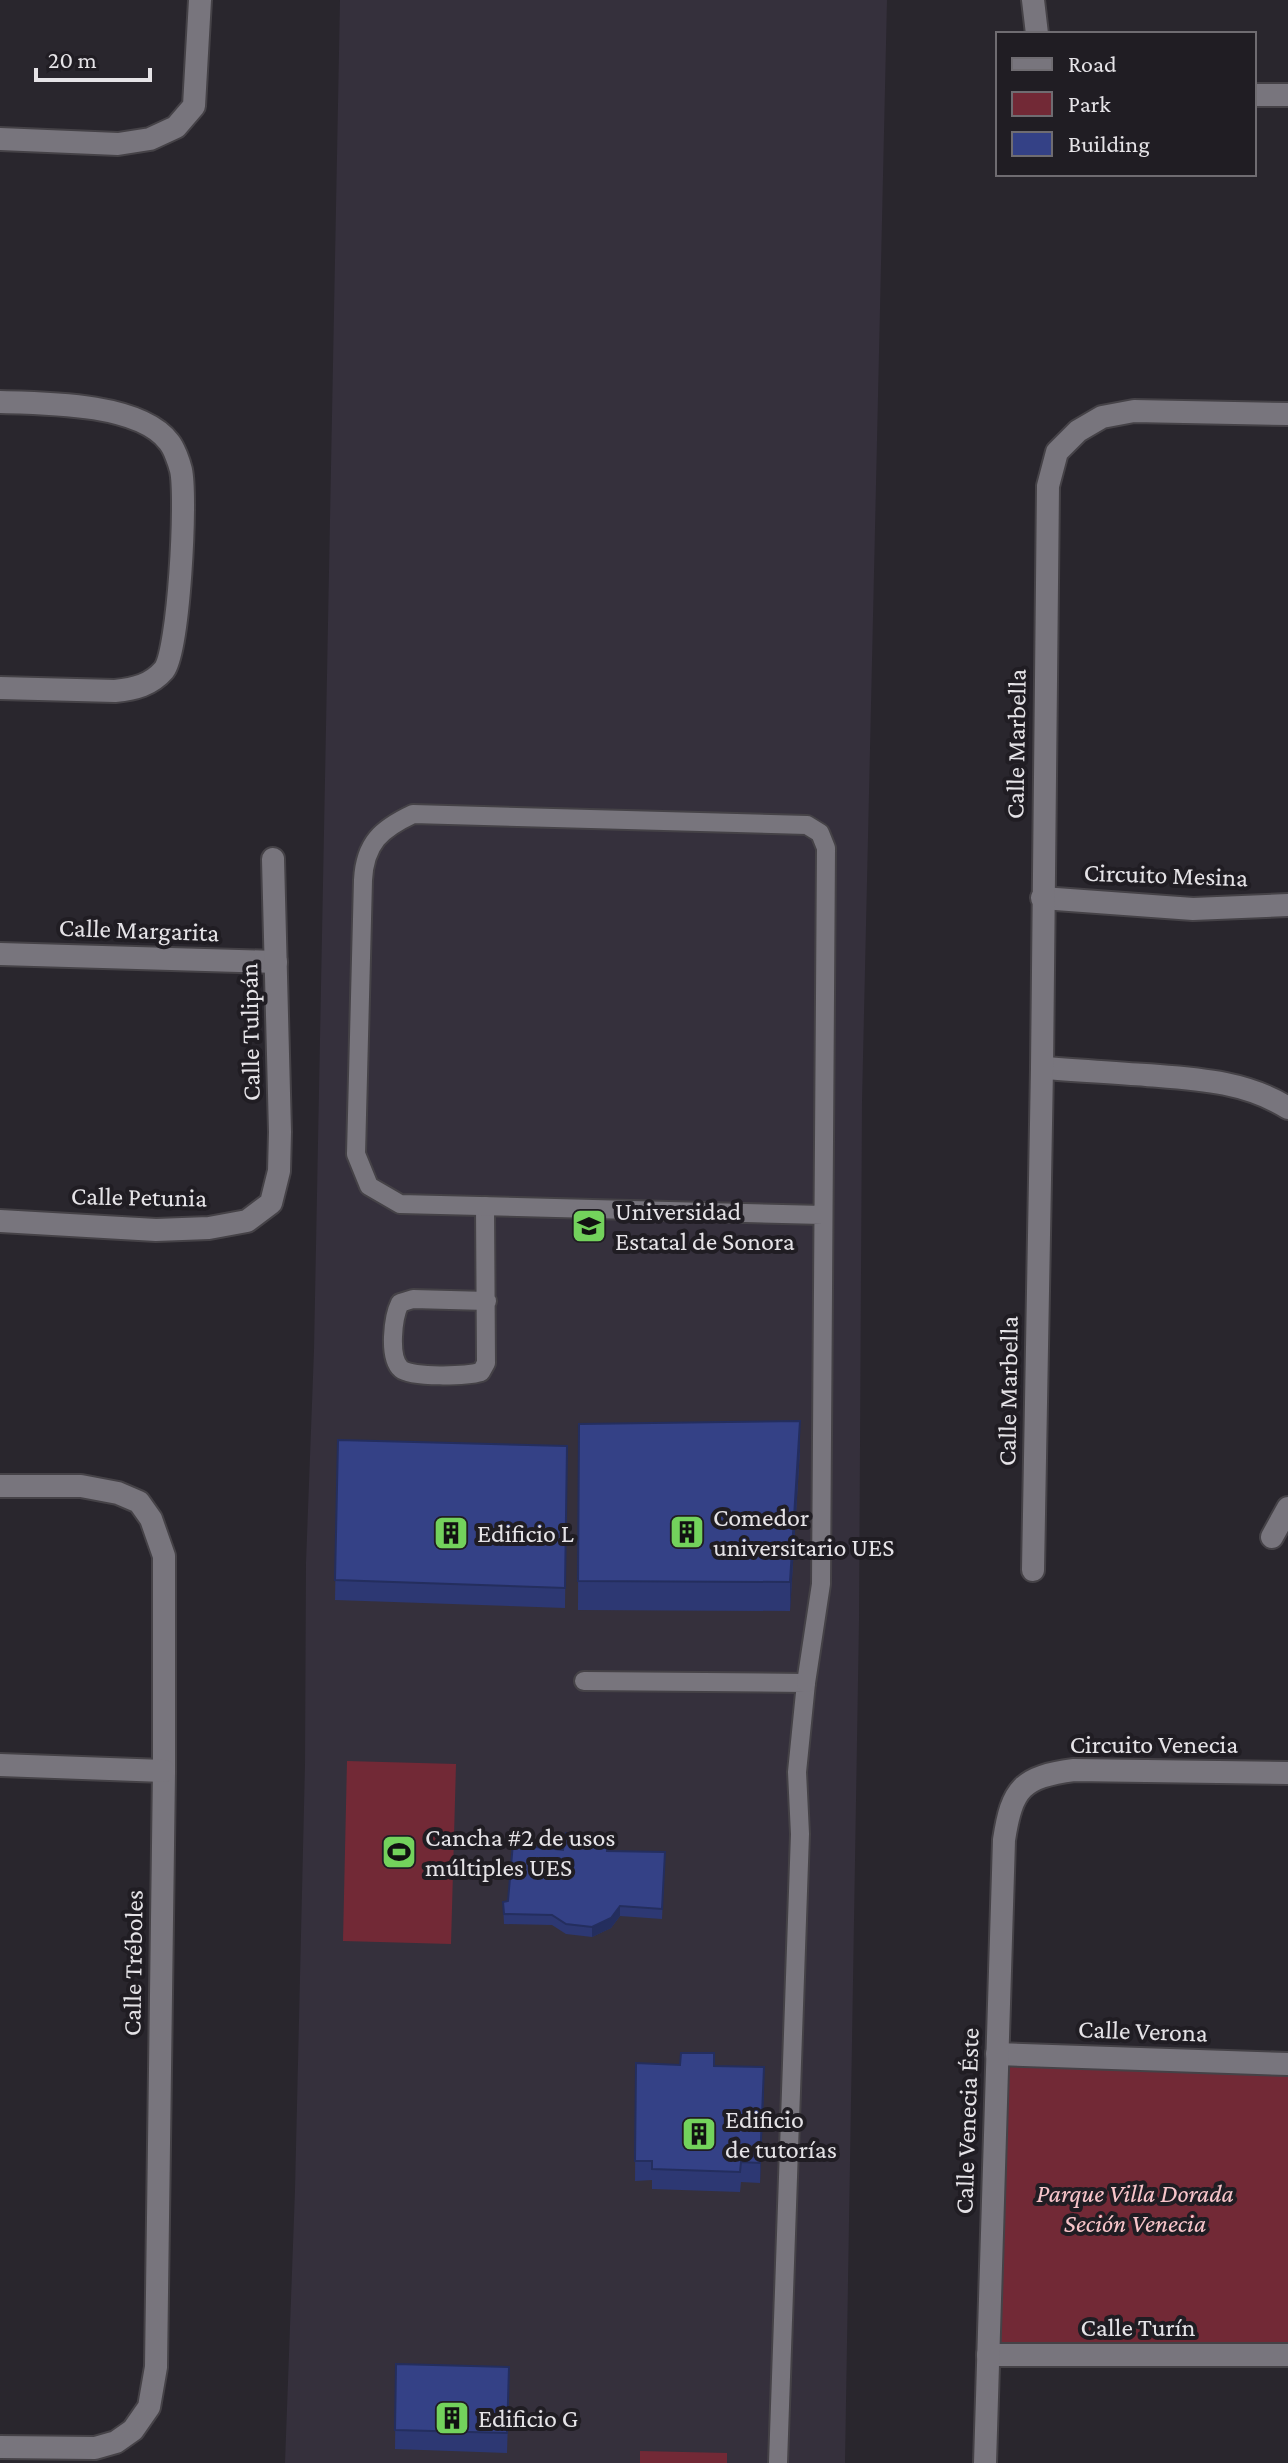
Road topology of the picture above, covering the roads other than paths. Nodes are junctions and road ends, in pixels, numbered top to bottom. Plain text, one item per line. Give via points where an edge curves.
1 (200, 0) edge
2 (1033, 0) edge
3 (1037, 32) edge
4 (1256, 95) edge
5 (1288, 95) edge
6 (0, 139) edge
7 (0, 402) edge
8 (1288, 414) edge
9 (0, 688) edge
10 (273, 859) dead end
11 (1042, 898) junction
12 (1288, 905) edge
13 (0, 954) edge
14 (276, 962) junction
15 (1042, 1068) junction
16 (1288, 1108) edge
17 (271, 1203) joint
18 (485, 1206) junction
19 (823, 1215) junction
20 (0, 1221) edge
21 (487, 1301) junction
22 (0, 1486) edge
23 (1288, 1508) edge
24 (1272, 1537) dead end
25 (1033, 1570) dead end
26 (584, 1681) dead end
27 (806, 1683) junction
28 (0, 1765) edge
29 (164, 1771) junction
30 (1288, 1773) edge
31 (1023, 1786) joint
32 (997, 2054) junction
33 (1288, 2064) edge
34 (988, 2355) junction
35 (1288, 2355) edge
36 (0, 2447) edge
37 (778, 2463) edge
38 (985, 2463) edge

1 - 6 street via 194,106 176,127 150,139 118,144
2 - 3 street
4 - 5 street
7 - 9 street via 57,404 142,421 168,441 181,468 184,517 173,644 167,667 153,681 115,691
8 - 11 street, Calle Marbella via 1134,411 1102,417 1057,452 1048,486
10 - 14 street, Calle Tulipán
11 - 12 street, Circuito Mesina via 1193,909
11 - 15 street, Calle Marbella
13 - 14 street, Calle Margarita
14 - 17 street, Calle Tulipán via 280,1132
15 - 16 street via 1230,1084
15 - 25 street, Calle Marbella
17 - 20 street, Calle Petunia via 247,1221 209,1228
18 - 19 lane
18 - 19 lane via 400,1204 369,1186 356,1154 364,861 375,840 413,814 807,825 820,833 826,848
18 - 21 lane
19 - 27 lane via 821,1584
21 - 21 lane via 400,1303 394,1314 399,1367 409,1373 481,1372 486,1363
22 - 29 street, Calle Tréboles via 81,1486 118,1493 139,1502 151,1519 164,1556
23 - 24 street
26 - 27 lane
27 - 37 lane via 797,1772 800,1834
28 - 29 street
29 - 36 street, Calle Tréboles via 156,2367 149,2407 133,2430 95,2448
30 - 31 street, Circuito Venecia via 1074,1770 1043,1774
31 - 32 street, Calle Venecia Éste via 1008,1811 1004,1840
32 - 33 street, Calle Verona
32 - 34 street, Calle Venecia Éste
34 - 35 street, Calle Turín
34 - 38 street, Calle Venecia Éste

